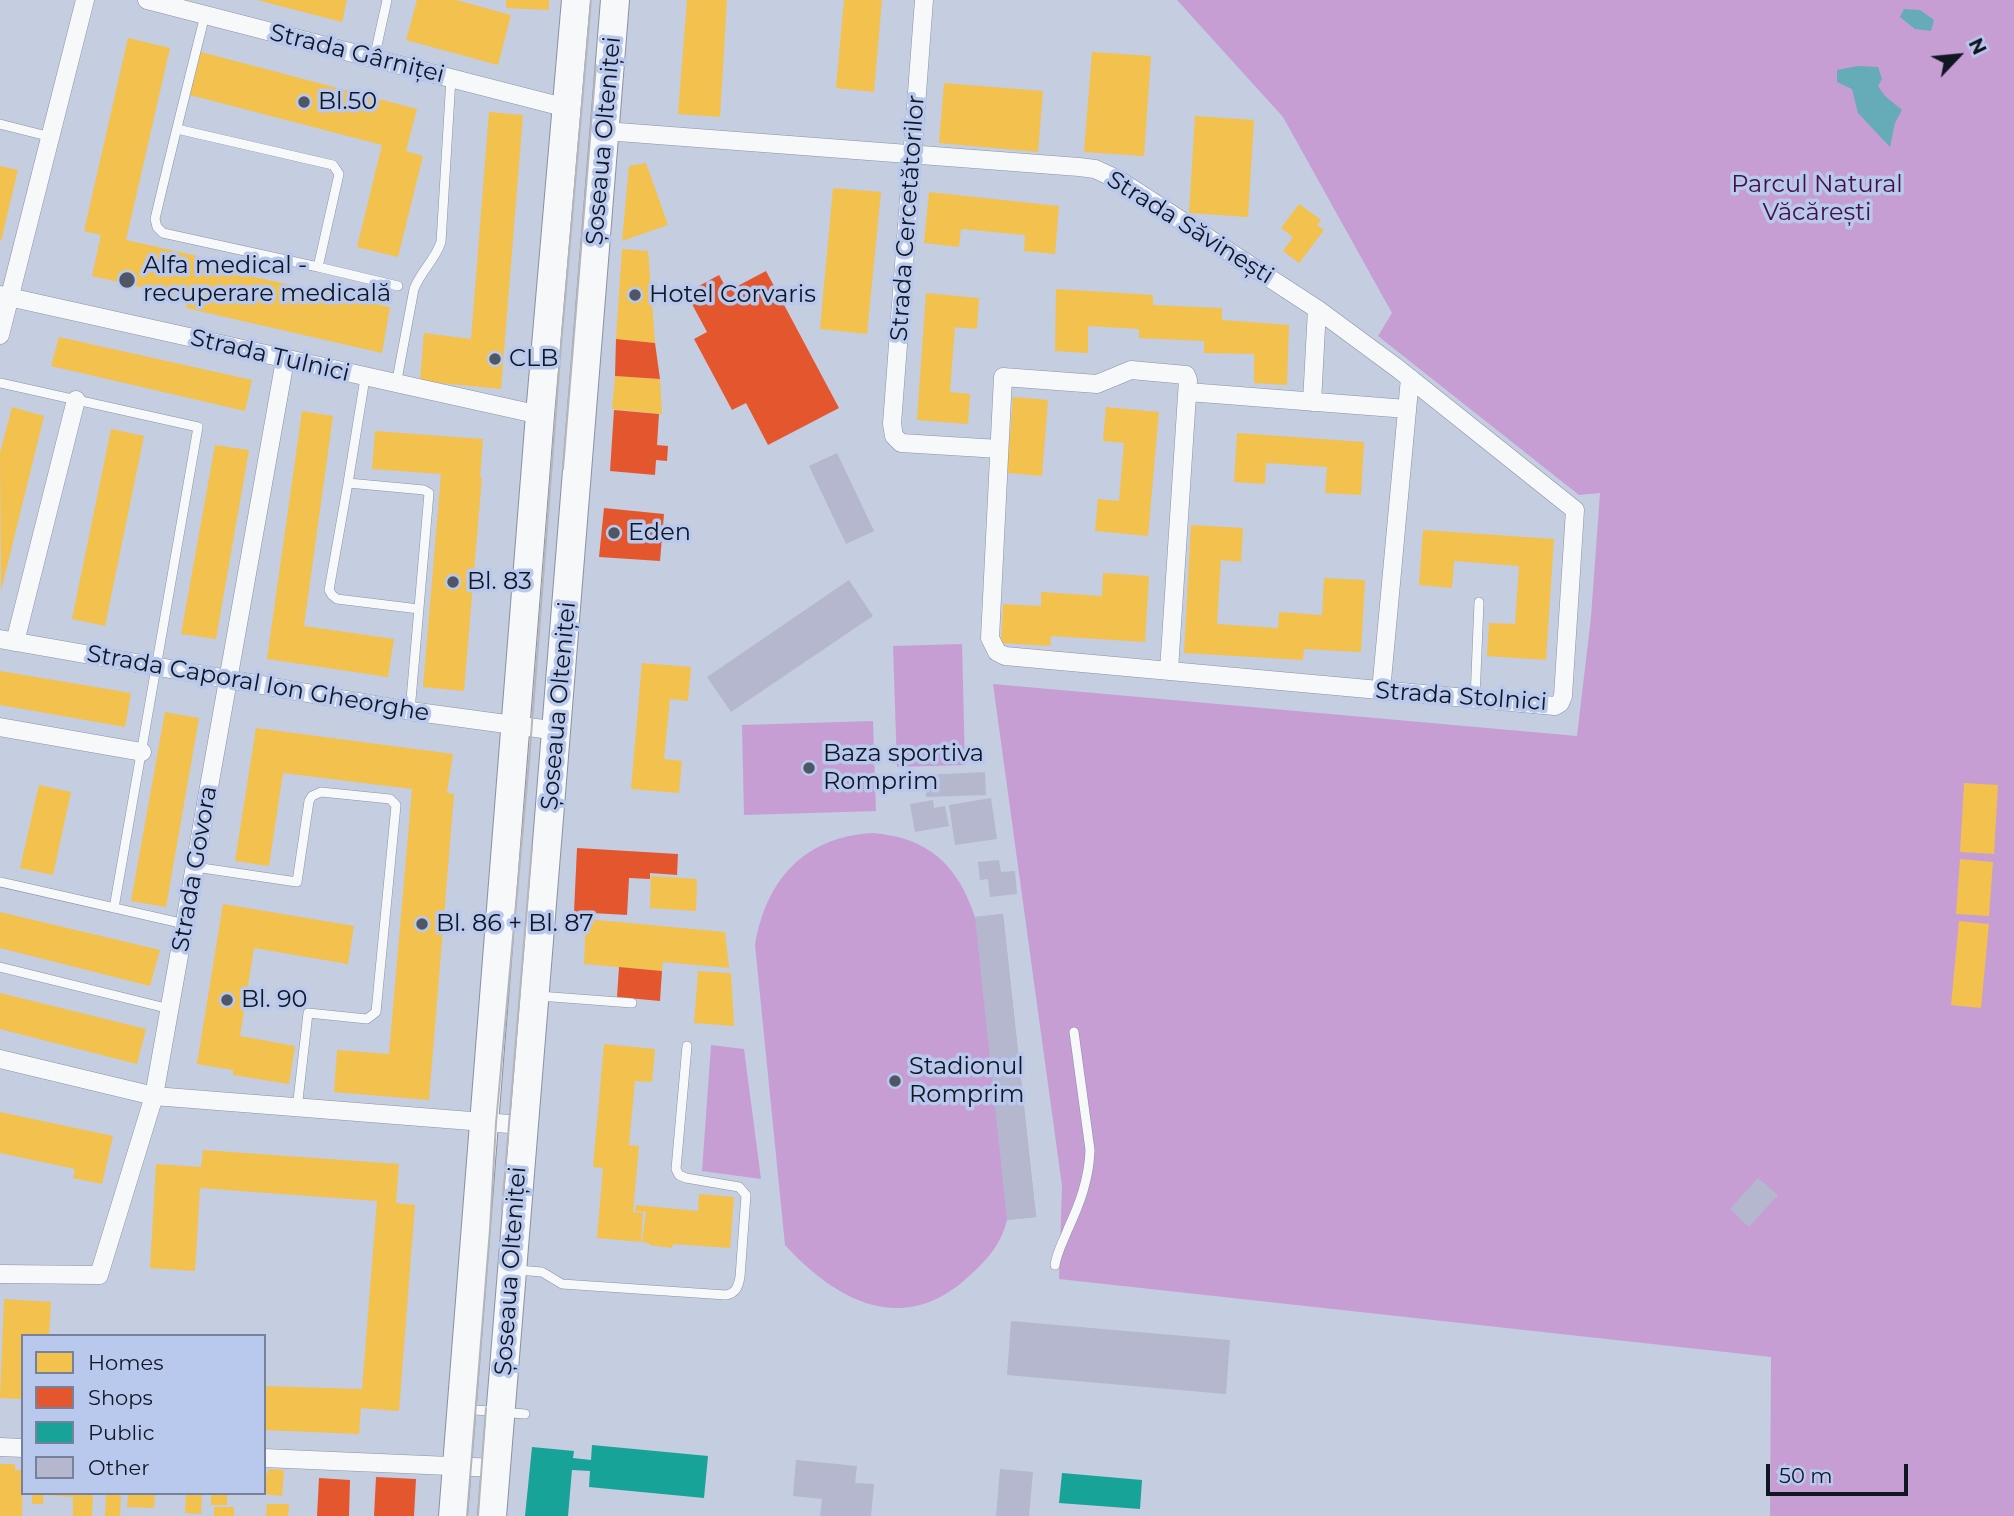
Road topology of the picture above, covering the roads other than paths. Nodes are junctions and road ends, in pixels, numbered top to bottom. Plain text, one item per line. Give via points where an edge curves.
1 (85, 0) edge
2 (147, 0) edge
3 (387, 0) edge
4 (576, 0) edge
5 (615, 0) edge
6 (924, 0) edge
7 (205, 15) junction
8 (374, 58) junction
9 (451, 78) junction
10 (567, 108) junction
11 (0, 124) edge
12 (177, 129) junction
13 (605, 131) junction
14 (51, 137) junction
15 (912, 155) junction
16 (318, 267) junction
17 (398, 286) dead end
18 (5, 296) edge
19 (1317, 309) junction
20 (0, 335) edge
21 (285, 360) junction
22 (365, 378) junction
23 (1410, 378) junction
24 (0, 383) edge
25 (396, 385) junction
26 (1188, 392) junction
27 (76, 400) junction
28 (1312, 402) junction
29 (1407, 409) junction
30 (540, 415) junction
31 (999, 449) junction
32 (348, 483) junction
33 (1574, 510) joint
34 (1479, 602) dead end
35 (419, 610) junction
36 (8, 641) edge
37 (156, 667) junction
38 (1169, 670) junction
39 (228, 680) junction
40 (1381, 691) junction
41 (1475, 699) junction
42 (410, 711) junction
43 (0, 727) edge
44 (516, 727) junction
45 (558, 731) junction
46 (142, 752) junction
47 (195, 867) junction
48 (0, 881) edge
49 (114, 908) junction
50 (185, 924) junction
51 (0, 967) edge
52 (534, 996) junction
53 (632, 1003) dead end
54 (170, 1009) junction
55 (1074, 1032) dead end
56 (687, 1046) dead end
57 (0, 1059) edge
58 (154, 1096) junction
59 (297, 1109) junction
60 (484, 1122) junction
61 (522, 1125) junction
62 (1055, 1265) dead end
63 (512, 1270) junction
64 (0, 1274) edge
65 (462, 1409) junction
66 (513, 1413) junction
67 (0, 1447) edge
68 (21, 1448) edge
69 (266, 1458) edge
70 (457, 1466) junction
71 (496, 1468) junction
72 (453, 1516) edge
73 (492, 1516) edge

1 - 14 street
2 - 7 street, Strada Gârniței
3 - 8 lane
4 - 10 main road, Șoseaua Olteniței
5 - 13 main road, Șoseaua Olteniței
6 - 15 street, Strada Cercetătorilor
7 - 8 street, Strada Gârniței
7 - 12 lane
8 - 9 street, Strada Gârniței
9 - 10 street, Strada Gârniței
9 - 25 lane via 441,242 414,289
10 - 30 main road, Șoseaua Olteniței
11 - 14 lane
12 - 16 lane via 333,164 339,174
12 - 16 lane via 155,219 163,233
13 - 15 street, Strada Săvinești
13 - 45 main road, Șoseaua Olteniței
14 - 18 street
15 - 19 street, Strada Săvinești via 1079,167 1105,173
15 - 31 street, Strada Cercetătorilor via 894,436 901,443
16 - 17 lane
18 - 20 street
18 - 21 street, Strada Tulnici
19 - 23 street, Strada Săvinești
19 - 28 street
21 - 22 street, Strada Tulnici
21 - 39 street, Strada Govora
22 - 25 street, Strada Tulnici
22 - 32 lane
23 - 29 street
23 - 33 street, Strada Săvinești
24 - 27 lane
25 - 30 street, Strada Tulnici
26 - 28 street
26 - 31 street via 1188,380 1182,373 1131,370 1097,384 1003,377
26 - 38 street
27 - 36 street
27 - 37 lane via 198,427
28 - 29 street
29 - 40 street
30 - 44 main road, Șoseaua Olteniței
31 - 38 street, Strada Stolnici via 990,638 996,652
32 - 35 lane via 429,493
32 - 35 lane via 331,595
33 - 41 street, Strada Stolnici via 1560,703
34 - 41 lane
35 - 42 lane
36 - 37 street, Strada Caporal Ion Gheorghe
37 - 39 street, Strada Caporal Ion Gheorghe
37 - 46 lane
38 - 40 street, Strada Stolnici
39 - 42 street, Strada Caporal Ion Gheorghe
39 - 47 street, Strada Govora
40 - 41 street, Strada Stolnici
42 - 44 street, Strada Caporal Ion Gheorghe
43 - 46 street
44 - 45 street, Strada Caporal Ion Gheorghe
44 - 60 main road, Șoseaua Olteniței
45 - 52 main road, Șoseaua Olteniței
46 - 49 lane
47 - 50 street, Strada Govora
47 - 59 lane via 297,883 312,796 323,792 390,799 396,805 376,1012 367,1019 308,1013
48 - 49 lane
49 - 50 lane
50 - 54 street, Strada Govora
51 - 54 lane
52 - 53 lane
52 - 61 main road, Șoseaua Olteniței
54 - 58 street, Strada Govora
55 - 62 lane via 1089,1166
56 - 63 lane via 676,1169 685,1178 744,1190 736,1289 726,1295 562,1284 542,1272
57 - 58 street
58 - 59 street
58 - 64 street, Strada Govora via 99,1275
59 - 60 street
60 - 61 street
60 - 65 main road, Șoseaua Olteniței
61 - 63 main road, Șoseaua Olteniței
63 - 66 main road, Șoseaua Olteniței
65 - 66 lane
65 - 70 main road, Șoseaua Olteniței
66 - 71 main road, Șoseaua Olteniței
67 - 68 street
69 - 70 street
70 - 71 street
70 - 72 main road, Șoseaua Olteniței
71 - 73 main road, Șoseaua Olteniței

